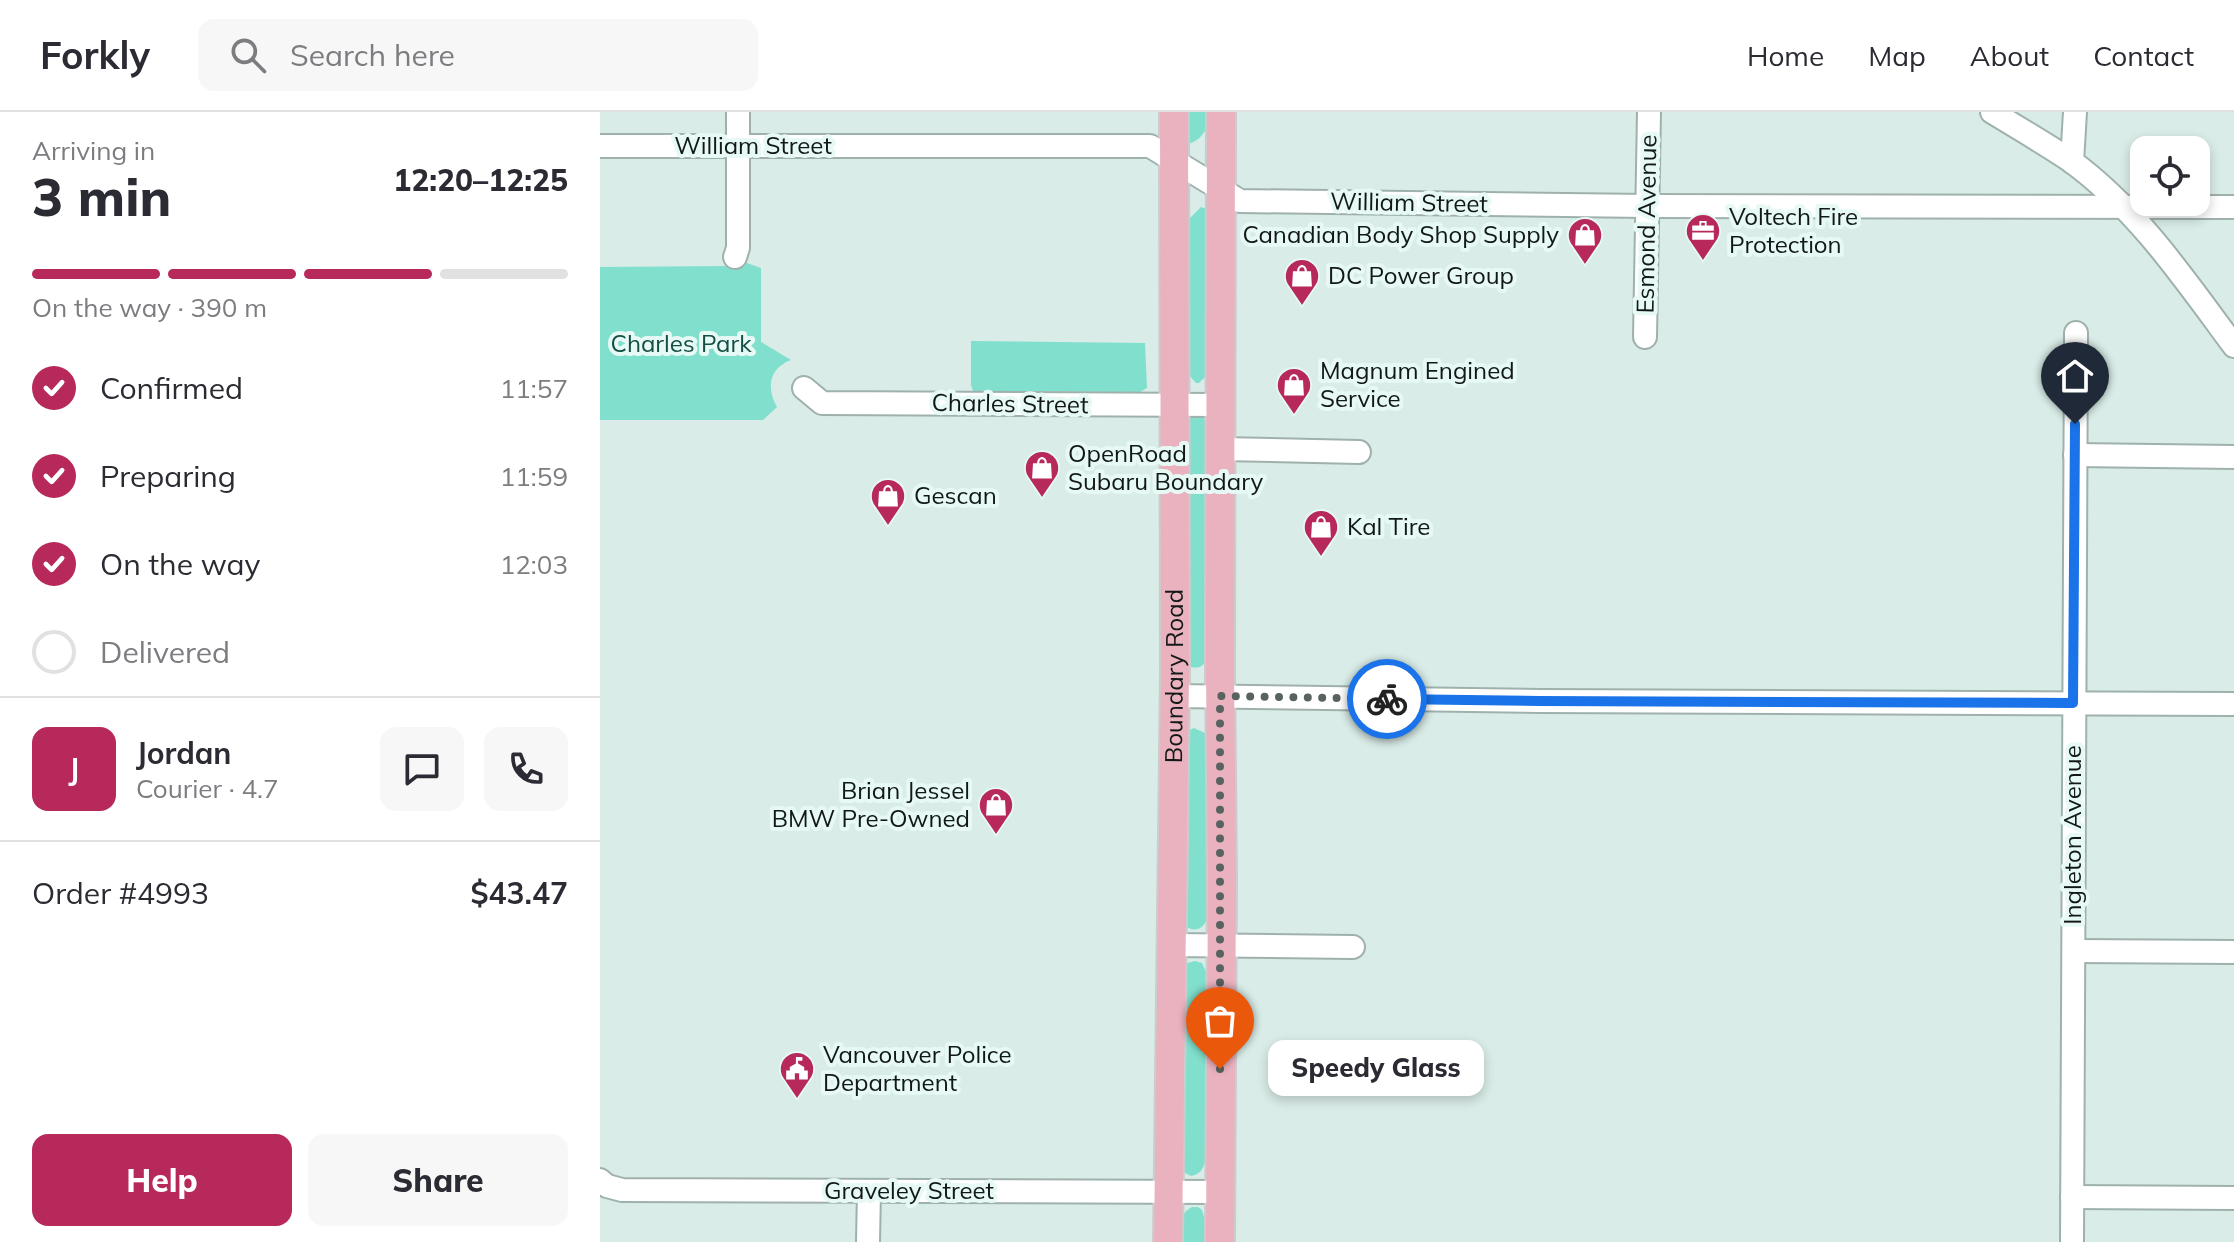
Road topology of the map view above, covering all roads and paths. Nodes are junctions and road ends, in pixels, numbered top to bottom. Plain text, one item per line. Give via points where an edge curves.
1 (738, 112) edge
2 (1174, 112) edge
3 (1221, 112) edge
4 (1649, 112) edge
5 (1992, 112) edge
6 (2075, 112) edge
7 (600, 146) edge
8 (738, 146) junction
9 (1174, 158) junction
10 (2072, 162) junction
11 (1221, 188) junction
12 (1648, 206) junction
13 (2124, 207) junction
14 (2234, 207) edge
15 (735, 257) dead end
16 (2076, 333) dead end
17 (1645, 337) dead end
18 (2234, 346) edge
19 (804, 388) dead end
20 (1220, 405) junction
21 (1175, 406) junction
22 (1221, 449) junction
23 (1359, 452) dead end
24 (2075, 455) junction
25 (2234, 457) edge
26 (1174, 696) junction
27 (1220, 696) junction
28 (2073, 703) junction
29 (2234, 704) edge
30 (1171, 945) junction
31 (1221, 946) junction
32 (1353, 947) dead end
33 (2074, 951) junction
34 (2234, 952) edge
35 (601, 1181) edge
36 (869, 1191) junction
37 (1169, 1192) junction
38 (1219, 1192) junction
39 (2072, 1197) junction
40 (2234, 1198) edge
41 (868, 1242) edge
42 (1168, 1242) edge
43 (1220, 1242) edge
44 (2072, 1242) edge

1 - 8 street
2 - 9 main road, Boundary Road
3 - 11 main road, Boundary Road
4 - 12 street, Esmond Avenue
5 - 10 street
6 - 10 street
7 - 8 street, William Street
8 - 9 street, William Street via 1150,146
8 - 15 street
9 - 11 street, William Street
9 - 21 main road, Boundary Road
10 - 13 street
11 - 12 street, William Street via 1240,201
11 - 20 main road, Boundary Road
12 - 13 street, William Street
12 - 17 street, Esmond Avenue
13 - 14 street, William Street
13 - 18 street
16 - 24 street, Ingleton Avenue
19 - 21 street, Charles Street via 822,403
20 - 21 street, Charles Street
20 - 22 main road, Boundary Road
21 - 26 main road, Boundary Road
22 - 23 street
22 - 27 main road, Boundary Road
24 - 25 street
24 - 28 street, Ingleton Avenue
26 - 27 street
26 - 30 main road, Boundary Road
27 - 28 street
27 - 31 main road, Boundary Road
28 - 29 street
28 - 33 street, Ingleton Avenue
30 - 31 street
30 - 37 main road, Boundary Road
31 - 32 street
31 - 38 main road, Boundary Road
33 - 34 street
33 - 39 street, Ingleton Avenue
35 - 36 street, Graveley Street via 622,1190
36 - 37 street, Graveley Street
36 - 41 street
37 - 38 street, Graveley Street
37 - 42 main road, Boundary Road
38 - 43 main road, Boundary Road
39 - 40 street
39 - 44 street, Ingleton Avenue

